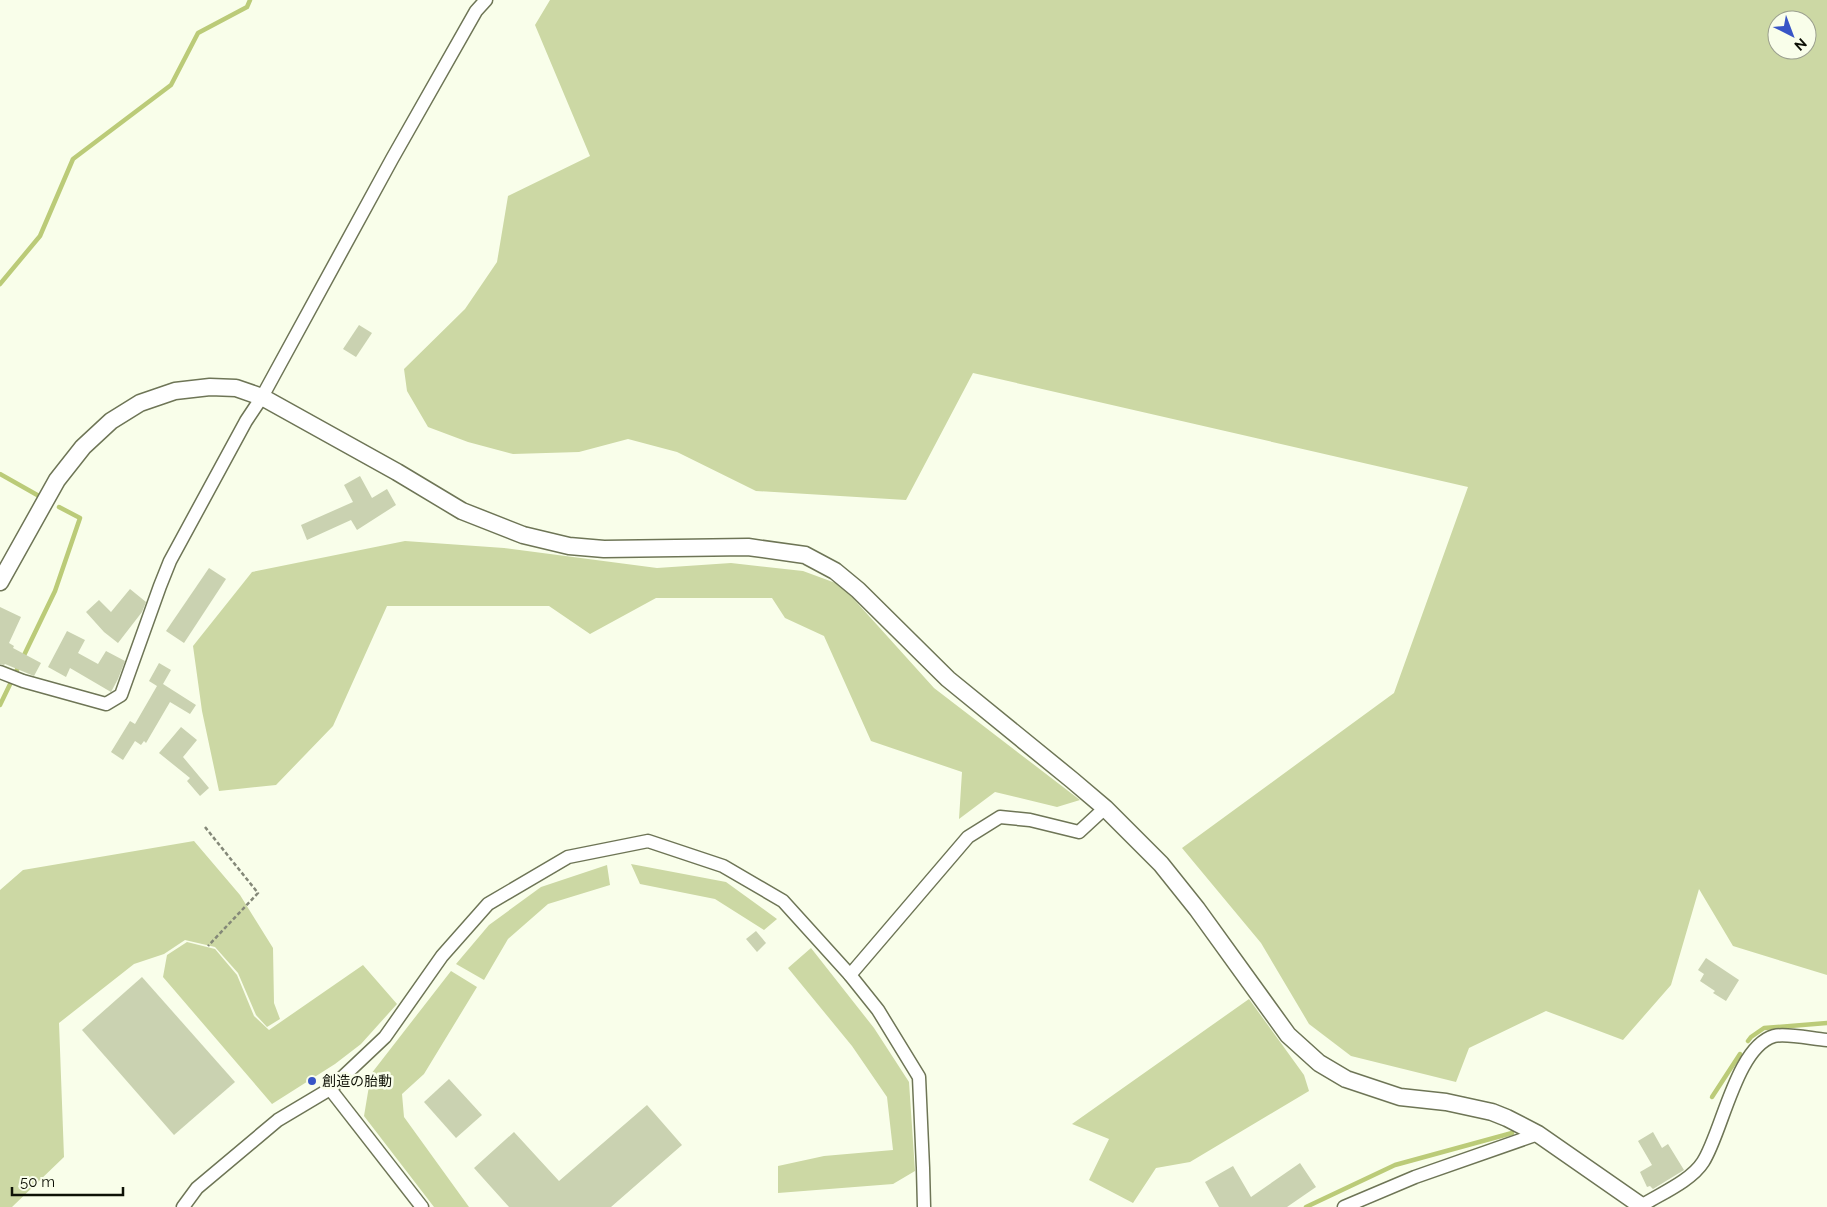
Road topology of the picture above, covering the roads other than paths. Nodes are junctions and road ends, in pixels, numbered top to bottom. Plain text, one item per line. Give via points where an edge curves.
1 (486, 0) edge
2 (262, 397) junction
3 (0, 582) edge
4 (2, 673) edge
5 (1105, 808) junction
6 (850, 975) junction
7 (1827, 1040) edge
8 (330, 1090) junction
9 (1538, 1134) junction
10 (1642, 1206) edge
11 (183, 1207) edge
12 (422, 1207) edge
13 (924, 1207) edge
14 (1344, 1207) edge

1 - 2 street via 476,11 392,159
2 - 3 street via 236,388 210,387 174,392 140,403 111,421 57,480
2 - 4 street via 170,561 121,695 106,704
2 - 5 street via 462,511 523,535 568,546 604,549 748,547 805,555 835,571 948,679
5 - 6 street via 1079,832 1030,820 1000,817 968,837
5 - 9 street via 1161,864 1288,1035 1318,1063 1346,1079 1400,1097 1492,1112
6 - 8 street via 783,902 722,866 648,840 568,857 488,904 442,956 385,1037
6 - 13 street via 878,1010 918,1077
7 - 10 street via 1774,1036 1758,1046 1733,1087 1702,1163 1687,1178
8 - 11 street via 278,1120 197,1188
8 - 12 street
9 - 10 street
9 - 14 street via 1414,1177

